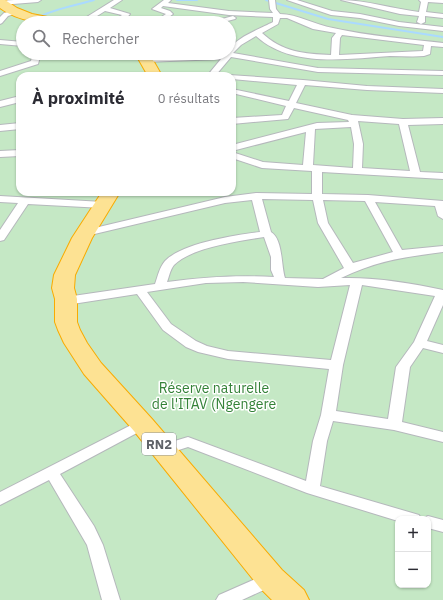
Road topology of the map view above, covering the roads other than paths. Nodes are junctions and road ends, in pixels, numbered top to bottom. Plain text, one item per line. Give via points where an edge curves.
1 (33, 0) edge
2 (38, 0) edge
3 (119, 0) edge
4 (272, 0) edge
5 (290, 0) edge
6 (344, 0) edge
7 (422, 0) edge
8 (425, 0) edge
9 (443, 1) edge
10 (165, 2) edge
11 (323, 2) dead end
12 (312, 6) junction
13 (5, 7) edge
14 (376, 7) junction
15 (104, 9) junction
16 (260, 14) junction
17 (277, 14) junction
18 (423, 15) junction
19 (35, 16) edge
20 (92, 16) edge
21 (125, 16) edge
22 (167, 16) edge
23 (360, 16) junction
24 (443, 16) edge
25 (236, 18) edge
26 (0, 22) edge
27 (421, 27) junction
28 (443, 29) edge
29 (340, 32) junction
30 (257, 33) junction
31 (0, 42) edge
32 (16, 43) edge
33 (428, 43) junction
34 (236, 46) edge
35 (443, 46) edge
36 (370, 48) junction
37 (236, 57) edge
38 (335, 57) junction
39 (35, 60) edge
40 (146, 60) edge
41 (224, 60) edge
42 (418, 63) junction
43 (14, 70) junction
44 (379, 71) junction
45 (18, 72) edge
46 (153, 72) edge
47 (214, 72) edge
48 (443, 73) edge
49 (0, 74) edge
50 (236, 76) edge
51 (303, 82) junction
52 (443, 91) edge
53 (236, 92) edge
54 (16, 100) edge
55 (0, 104) edge
56 (291, 104) junction
57 (236, 121) edge
58 (353, 121) junction
59 (403, 122) junction
60 (442, 123) edge
61 (16, 126) edge
62 (0, 128) edge
63 (311, 128) junction
64 (236, 147) edge
65 (16, 153) edge
66 (0, 154) edge
67 (236, 156) edge
68 (313, 169) junction
69 (358, 171) junction
70 (416, 174) junction
71 (443, 176) edge
72 (256, 196) junction
73 (317, 196) junction
74 (368, 198) junction
75 (0, 199) edge
76 (107, 199) edge
77 (25, 201) junction
78 (441, 204) edge
79 (443, 216) edge
80 (86, 233) junction
81 (266, 234) junction
82 (0, 238) edge
83 (443, 249) edge
84 (399, 254) junction
85 (354, 275) junction
86 (281, 282) junction
87 (160, 286) junction
88 (140, 290) junction
89 (443, 294) edge
90 (66, 301) junction
91 (420, 343) junction
92 (443, 349) edge
93 (336, 365) junction
94 (328, 414) junction
95 (142, 424) junction
96 (394, 425) junction
97 (443, 438) edge
98 (163, 450) junction
99 (52, 473) junction
100 (312, 489) junction
101 (0, 499) edge
102 (403, 516) edge
103 (431, 523) edge
104 (443, 526) edge
105 (271, 579) junction
106 (111, 600) edge
107 (225, 600) edge
108 (293, 600) edge

1 - 2 street
1 - 13 street
3 - 15 street
4 - 17 street via 273,9
5 - 12 street
6 - 14 street
7 - 8 street
8 - 9 street
8 - 18 street
10 - 16 street via 229,13
10 - 22 street via 156,10 168,12 170,14
11 - 12 street
12 - 23 street via 331,13
13 - 19 highway
13 - 26 street via 6,14
14 - 18 street
14 - 23 street
15 - 20 street
15 - 21 street via 127,14
16 - 17 street
16 - 25 street
17 - 29 street
17 - 30 street via 276,23
18 - 24 street
18 - 27 street
23 - 27 street
27 - 28 street
29 - 36 street
29 - 38 street via 336,38
30 - 34 street
30 - 38 street via 279,49
31 - 32 street
33 - 35 street
33 - 36 street
33 - 42 street via 427,52
36 - 38 street
36 - 42 street
36 - 44 street
37 - 44 street via 318,70
39 - 43 street
40 - 46 highway
41 - 47 street
42 - 44 street
42 - 48 street
43 - 45 street
43 - 49 street
50 - 51 street
51 - 52 street
51 - 56 street
53 - 56 street
54 - 55 street
56 - 57 street via 285,117
56 - 58 street
58 - 59 street
58 - 63 street
58 - 69 street via 359,142
59 - 60 street
59 - 70 street
61 - 62 street
63 - 64 street
63 - 68 street
65 - 66 street
67 - 68 street via 262,164
68 - 69 street
68 - 73 street
69 - 70 street
70 - 71 street
72 - 73 street
72 - 80 street via 226,200
72 - 81 street
73 - 74 street
73 - 85 street via 323,223
74 - 78 street
74 - 84 street
75 - 77 street
76 - 77 street
76 - 80 highway, RN2
77 - 82 street
78 - 79 street
80 - 90 highway, RN2 via 65,274 63,286
81 - 86 street via 269,235 277,257 277,270
81 - 87 street via 193,250 171,262
83 - 84 street
84 - 85 street via 356,266
85 - 86 street via 326,282
85 - 89 street
85 - 93 street
86 - 87 street via 206,280
87 - 88 street
88 - 90 street
88 - 93 street via 167,327 203,349 228,355
89 - 91 street
90 - 95 highway, RN2 via 65,316 80,351
91 - 92 street
91 - 96 street via 402,367
93 - 94 street
94 - 96 street
94 - 100 street via 320,441
95 - 98 highway, RN2
95 - 99 street
96 - 97 street
98 - 100 street via 188,442
98 - 105 highway, RN2
99 - 101 street
99 - 106 street via 95,545
100 - 102 street
103 - 104 street
105 - 107 street
105 - 108 highway, RN2

